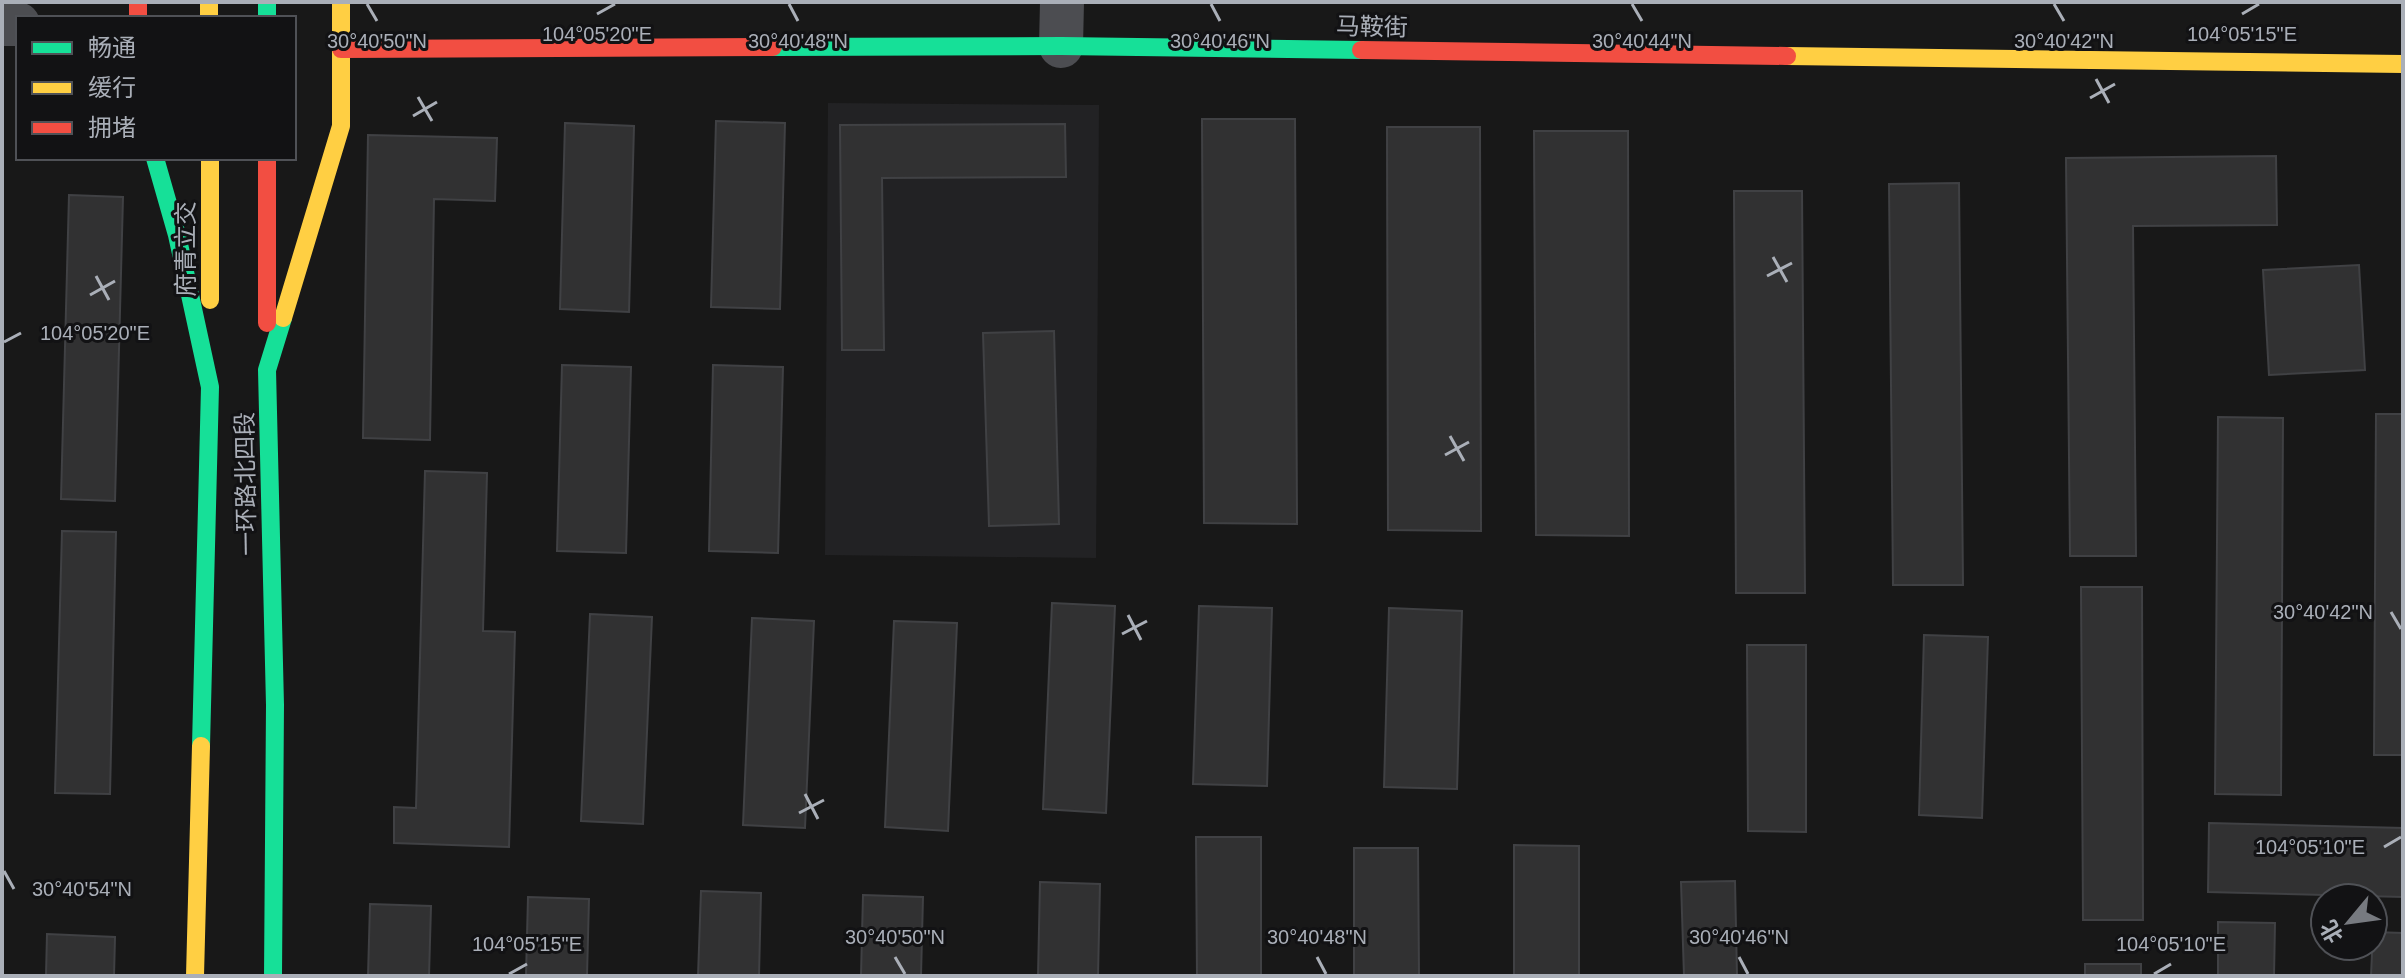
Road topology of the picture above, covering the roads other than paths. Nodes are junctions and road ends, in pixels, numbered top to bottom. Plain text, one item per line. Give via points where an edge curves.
1 (341, 2) edge
2 (1062, 2) edge
3 (1061, 46) junction
4 (341, 49) junction
5 (2403, 64) edge
6 (156, 160) edge
7 (210, 160) edge
8 (267, 160) edge
9 (267, 370) junction
10 (210, 387) junction
11 (195, 976) edge
12 (273, 976) edge

1 - 4 main road, 一环路北四段
2 - 3 street
3 - 4 main road, 马鞍街
3 - 5 main road, 马鞍街
4 - 9 main road, 一环路北四段 via 341,126
6 - 10 main road, 一环路北四段
7 - 10 main road, 府青立交
8 - 9 main road
9 - 12 main road, 一环路北四段 via 275,705
10 - 11 main road, 一环路北四段

